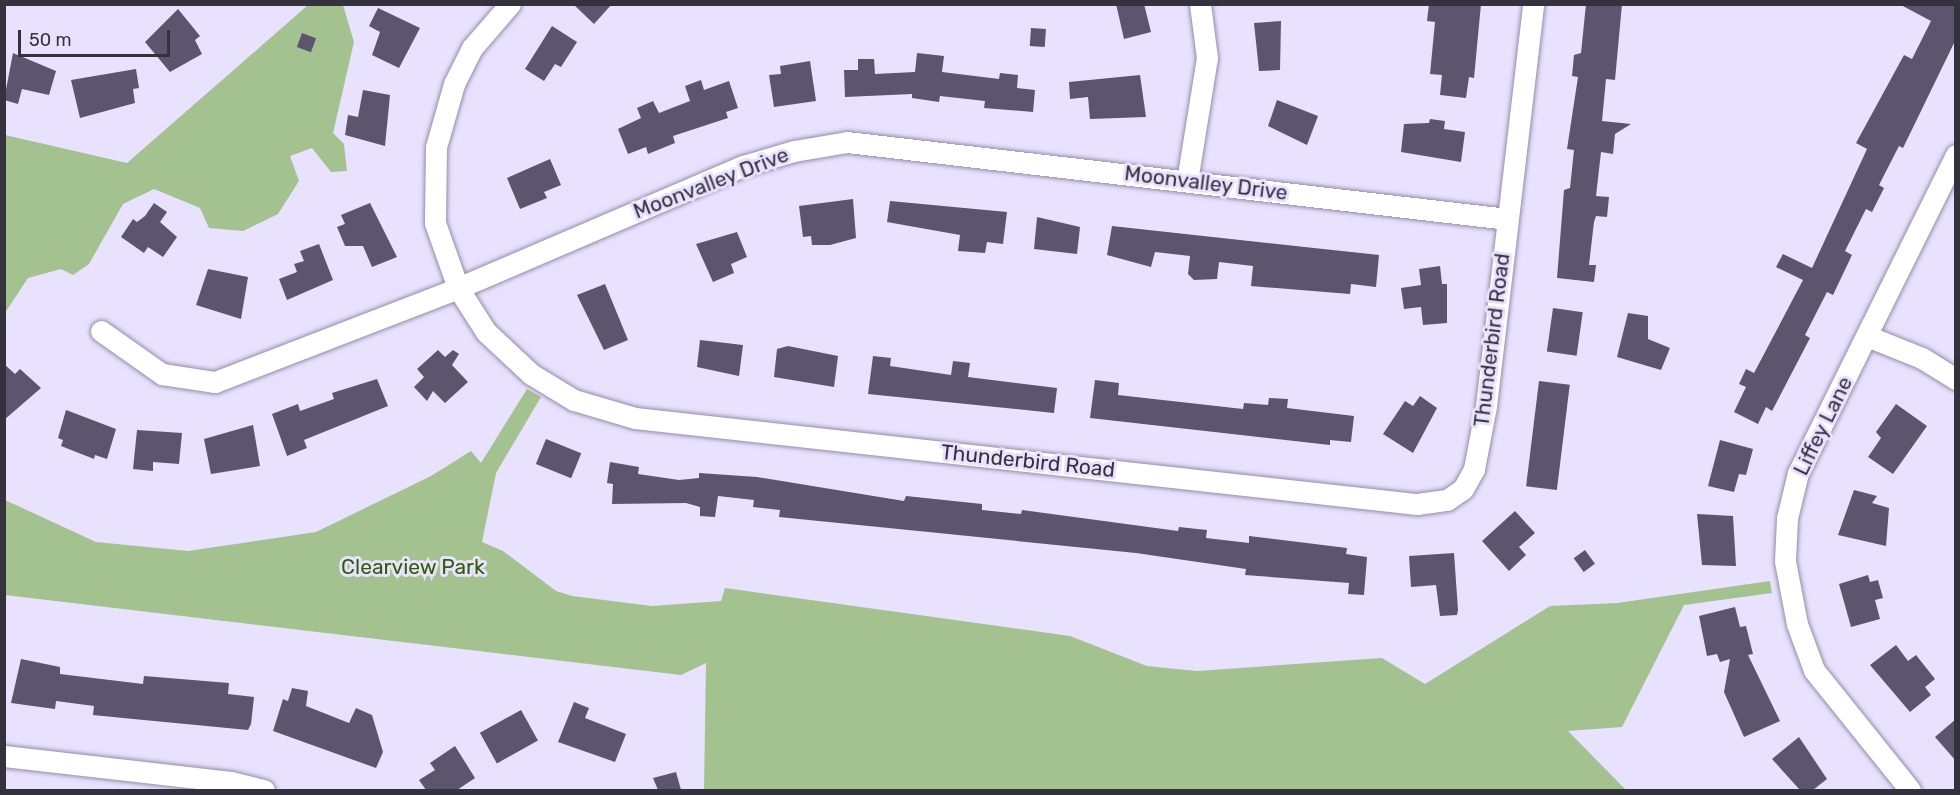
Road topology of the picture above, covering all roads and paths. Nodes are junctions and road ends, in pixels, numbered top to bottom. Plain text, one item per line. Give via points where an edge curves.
1 (510, 4) edge
2 (1200, 4) edge
3 (1533, 4) edge
4 (1956, 155) edge
5 (1187, 182) junction
6 (1507, 219) junction
7 (458, 288) junction
8 (101, 331) dead end
9 (1867, 336) junction
10 (1956, 379) edge
11 (4, 756) edge
12 (264, 790) edge
13 (1910, 790) edge

1 - 7 street, Thunderbird Road via 472,48 453,84 436,147 435,223
2 - 5 street via 1207,58
3 - 6 street, Thunderbird Road
4 - 9 street, Liffey Lane
5 - 6 street, Moonvalley Drive
5 - 7 street, Moonvalley Drive via 847,142 794,151 743,166
6 - 7 street, Thunderbird Road via 1474,469 1455,495 1417,504 635,418 574,400 531,374 486,332
7 - 8 street, Moonvalley Drive via 215,382 162,374
9 - 10 street via 1922,358
9 - 13 street, Liffey Lane via 1798,473 1787,518 1785,561 1797,624 1814,670
11 - 12 street via 231,782

